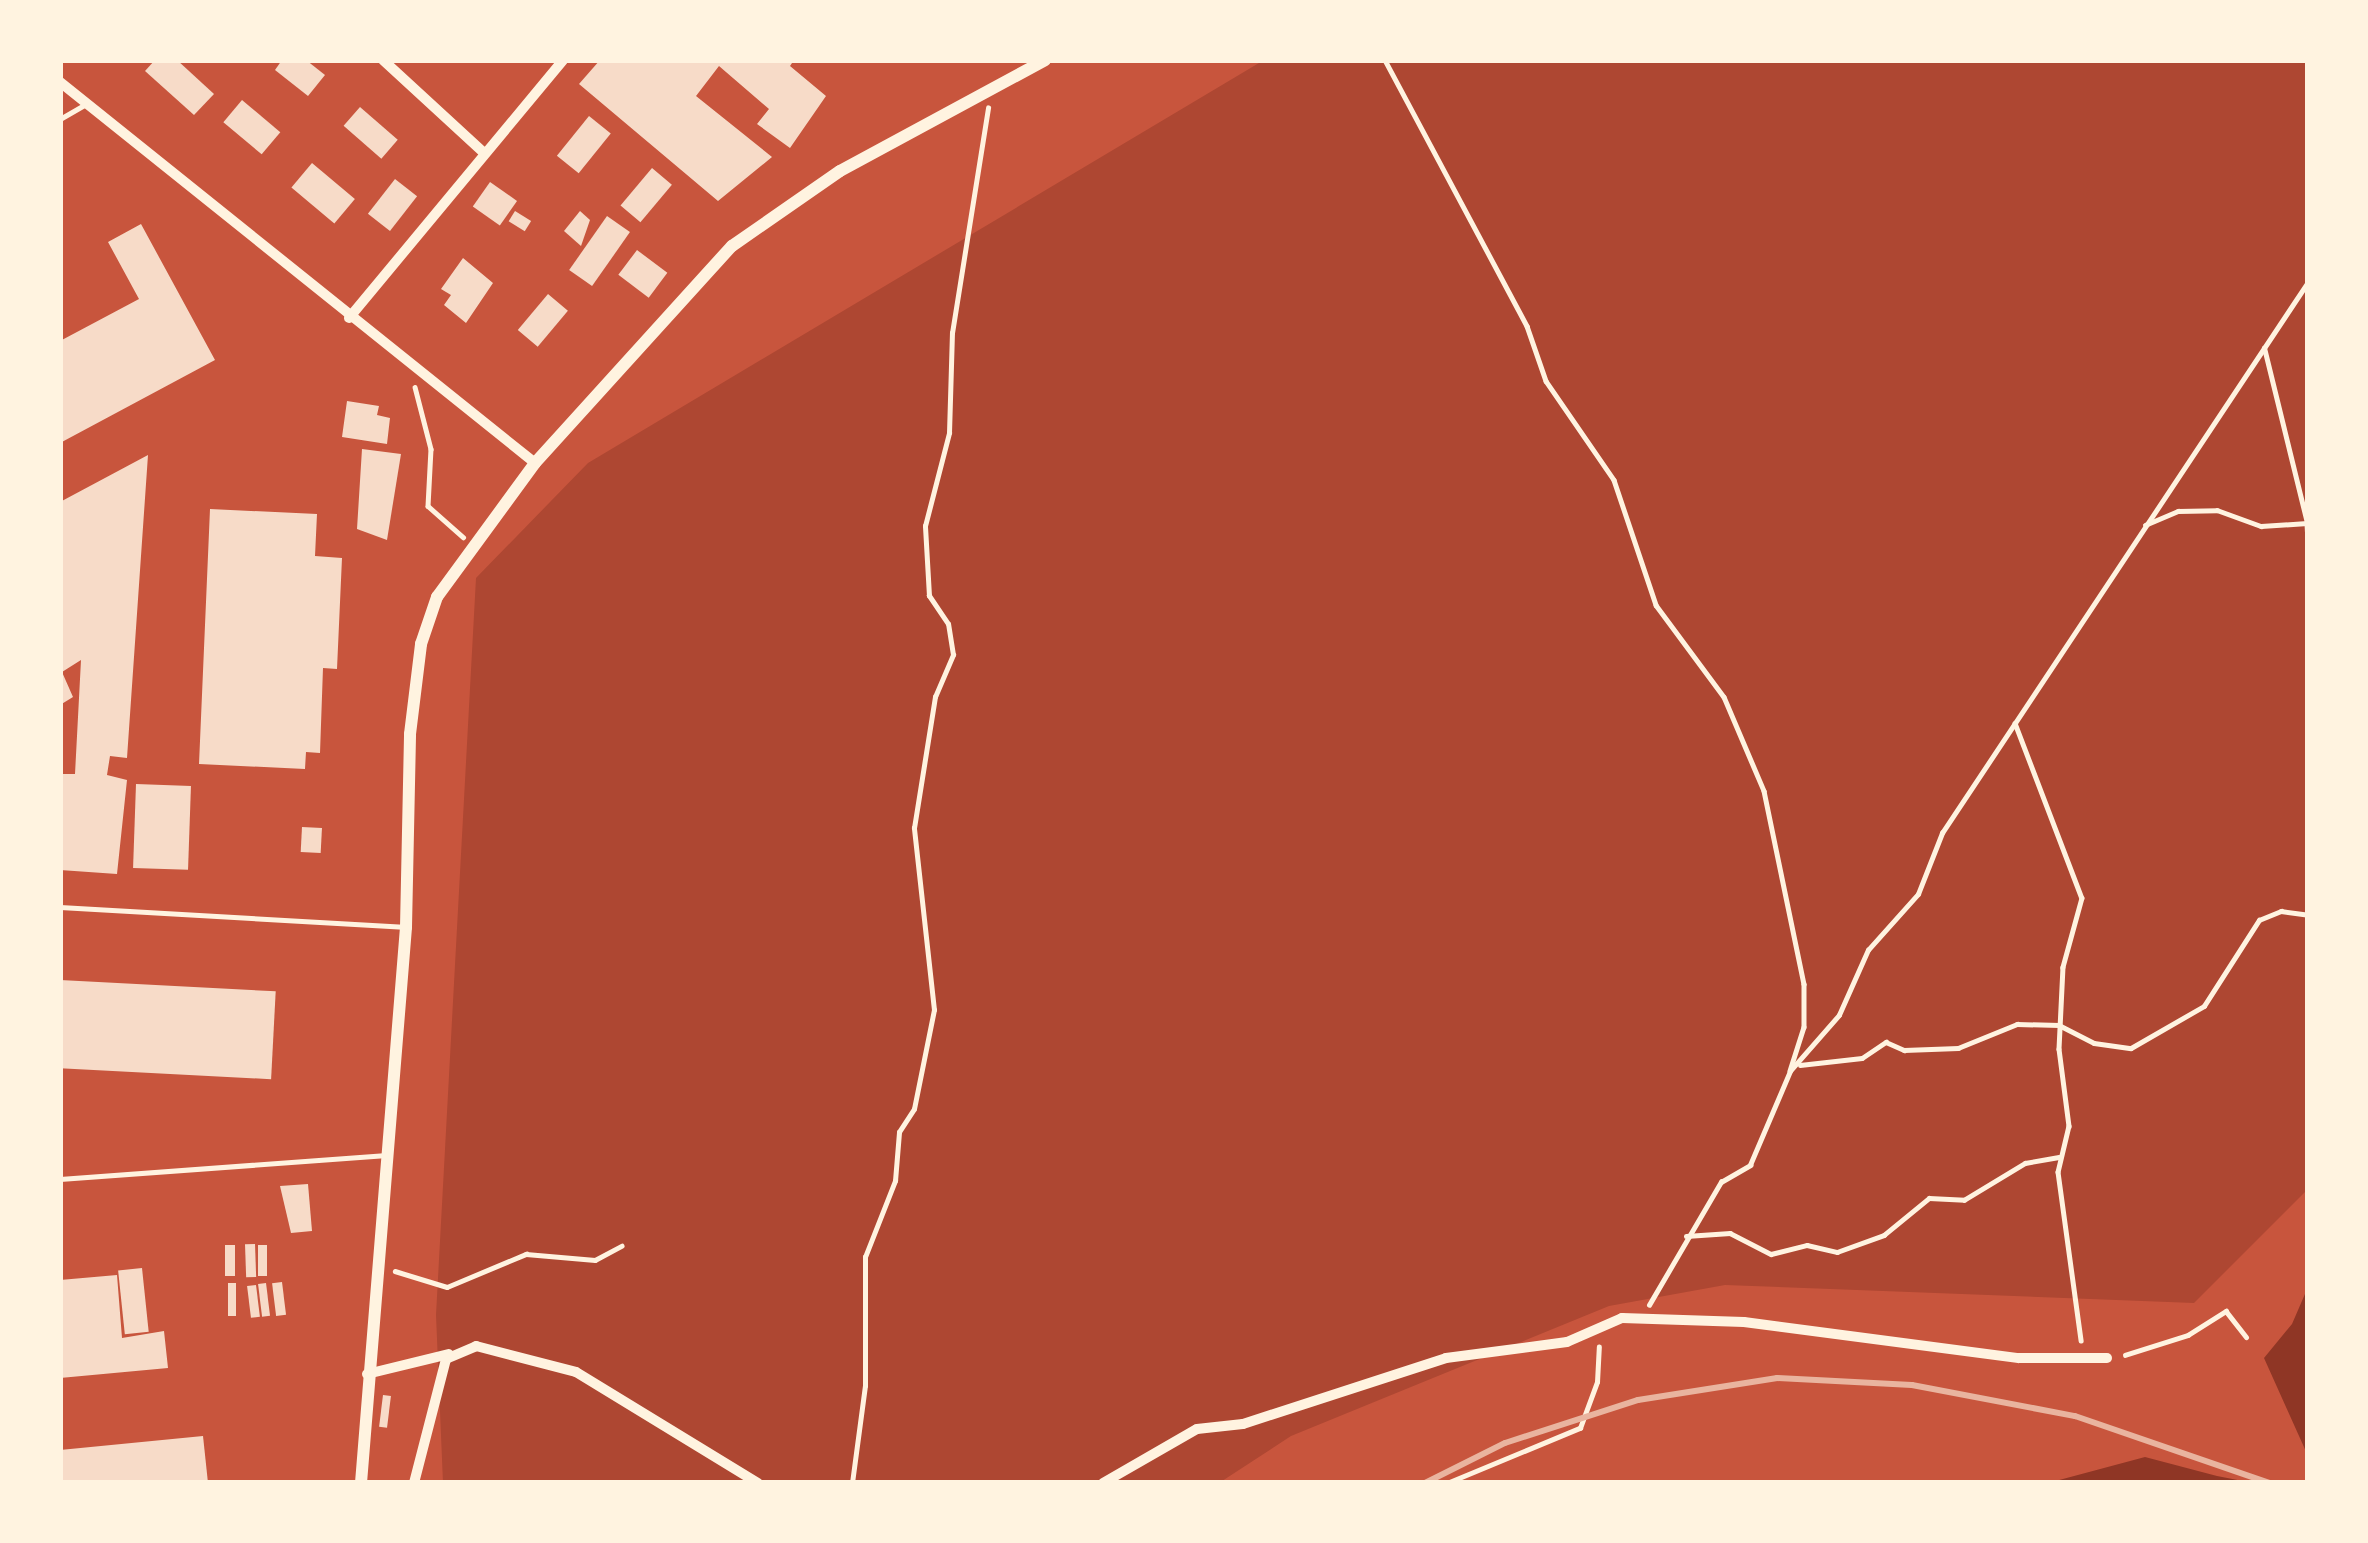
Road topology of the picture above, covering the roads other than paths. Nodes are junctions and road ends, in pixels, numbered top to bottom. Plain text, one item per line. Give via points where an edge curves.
1 (382, 60) edge
2 (563, 60) edge
3 (1045, 60) edge
4 (60, 82) edge
5 (86, 104) junction
6 (60, 118) edge
7 (484, 153) junction
8 (349, 319) junction
9 (535, 463) junction
10 (60, 907) edge
11 (406, 927) junction
12 (385, 1155) junction
13 (60, 1179) edge
14 (452, 1352) junction
15 (2107, 1358) road end
16 (367, 1374) junction
17 (361, 1483) edge
18 (414, 1483) edge
19 (758, 1483) edge
20 (1102, 1483) edge

1 - 7 street
2 - 7 street
3 - 9 street via 840,171 732,246
4 - 5 street
5 - 6 lane
5 - 8 street
7 - 8 street
8 - 9 street
9 - 11 street via 447,576 421,644 406,793
10 - 11 lane
11 - 12 street
12 - 13 lane
12 - 16 street
14 - 16 street
14 - 18 street
14 - 19 street via 476,1346 577,1372
15 - 20 street via 2020,1358 1744,1322 1622,1318 1567,1342 1428,1363 1243,1424 1196,1429
16 - 17 street

